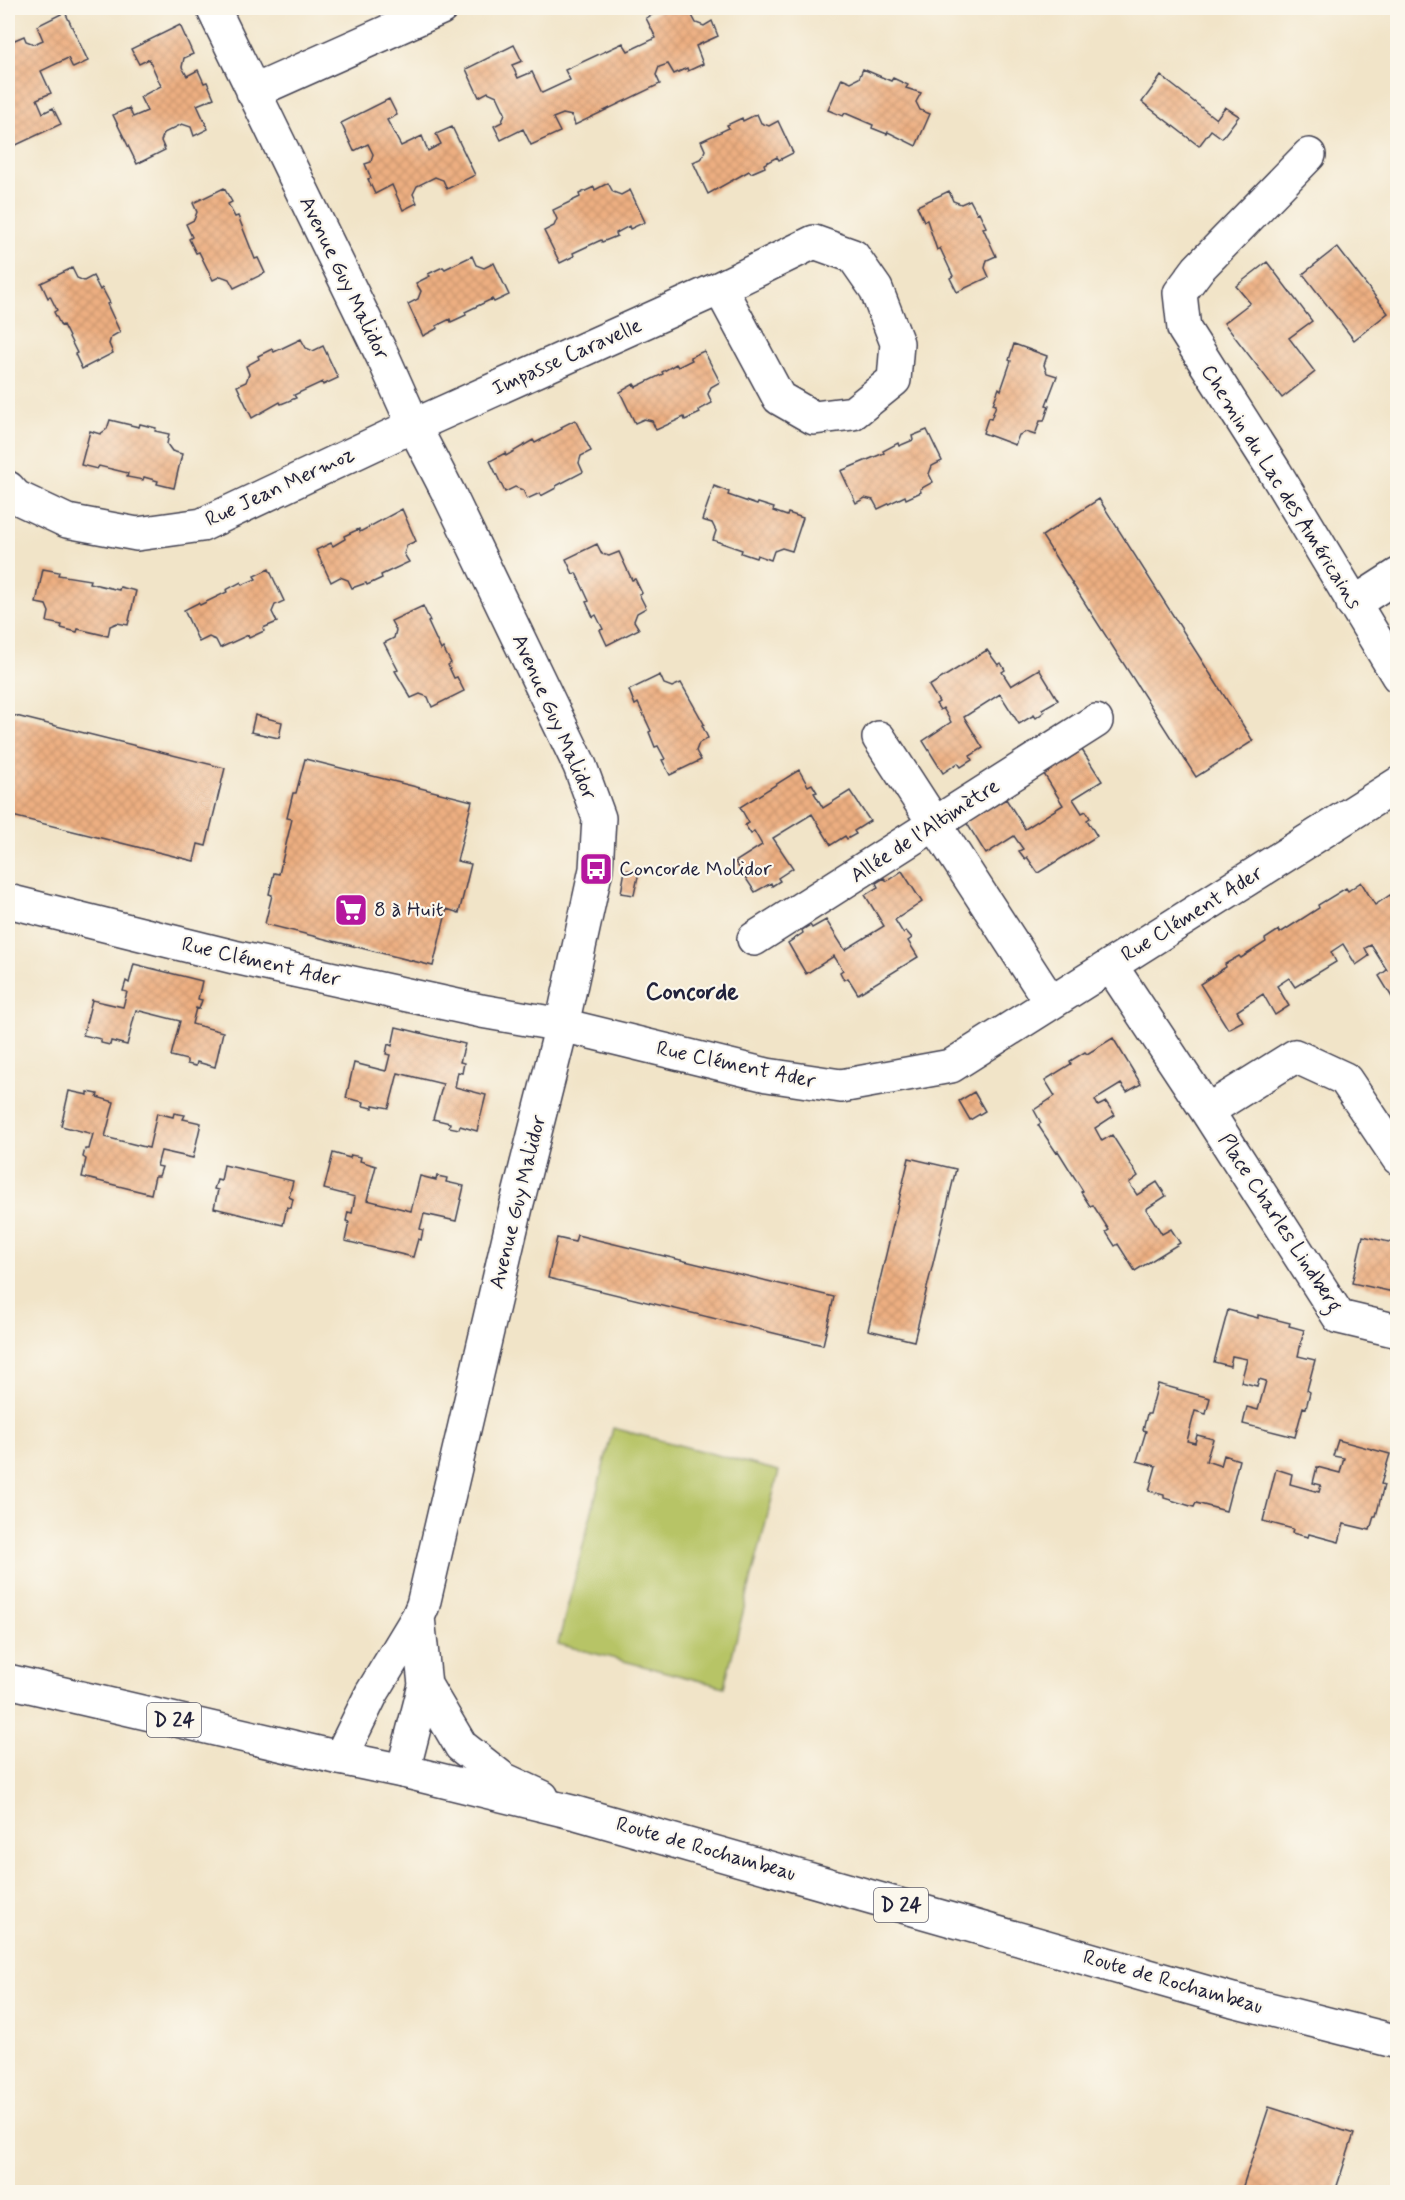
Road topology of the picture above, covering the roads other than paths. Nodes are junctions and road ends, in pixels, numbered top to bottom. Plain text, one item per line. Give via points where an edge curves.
1 (213, 8) edge
2 (441, 8) edge
3 (253, 92) junction
4 (1309, 155) dead end
5 (720, 288) junction
6 (414, 426) junction
7 (8, 488) edge
8 (1398, 575) edge
9 (1353, 604) junction
10 (1398, 676) edge
11 (1096, 721) dead end
12 (879, 738) dead end
13 (1398, 784) edge
14 (935, 826) junction
15 (8, 901) edge
16 (754, 939) dead end
17 (1111, 966) junction
18 (1051, 1003) junction
19 (562, 1025) junction
20 (1207, 1112) junction
21 (1398, 1158) edge
22 (1398, 1331) edge
23 (418, 1617) junction
24 (8, 1681) edge
25 (425, 1685) junction
26 (340, 1758) junction
27 (403, 1771) junction
28 (576, 1813) junction
29 (1398, 2042) edge

1 - 3 street, Avenue Guy Malidor
2 - 3 street
3 - 6 street, Avenue Guy Malidor
4 - 9 street, Chemin du Lac des Américains via 1197,269 1180,293 1184,329
5 - 5 street, Impasse Caravelle via 779,398 814,418 853,413 894,380 897,343 876,290 853,256 814,242
5 - 6 street, Impasse Caravelle
6 - 7 street, Rue Jean Mermoz via 202,525 137,534 67,521 16,497
6 - 19 street, Avenue Guy Malidor via 575,756 599,818 596,869
8 - 9 street
9 - 10 street, Chemin du Lac des Américains
11 - 14 street, Allée de l'Altimètre
12 - 14 street
13 - 17 street, Rue Clément Ader
14 - 16 street, Allée de l'Altimètre
14 - 18 street
15 - 19 street, Rue Clément Ader via 234,957
17 - 18 street, Rue Clément Ader
17 - 20 street, Place Charles Lindberg
18 - 19 street, Rue Clément Ader via 951,1066 841,1086 767,1075
19 - 23 street, Avenue Guy Malidor
20 - 21 street, Place Charles Lindberg via 1295,1056 1345,1079
20 - 22 street, Place Charles Lindberg via 1339,1317
23 - 25 street, Avenue Guy Malidor
23 - 26 street, Avenue Guy Malidor via 372,1693
24 - 26 street, Route de Rochambeau / D 24
25 - 27 street, Avenue Guy Malidor
25 - 28 street, Avenue Guy Malidor via 461,1746 503,1779
26 - 27 street, Route de Rochambeau / D 24
27 - 28 street, Route de Rochambeau / D 24
28 - 29 street, Route de Rochambeau / D 24 via 1222,1997

